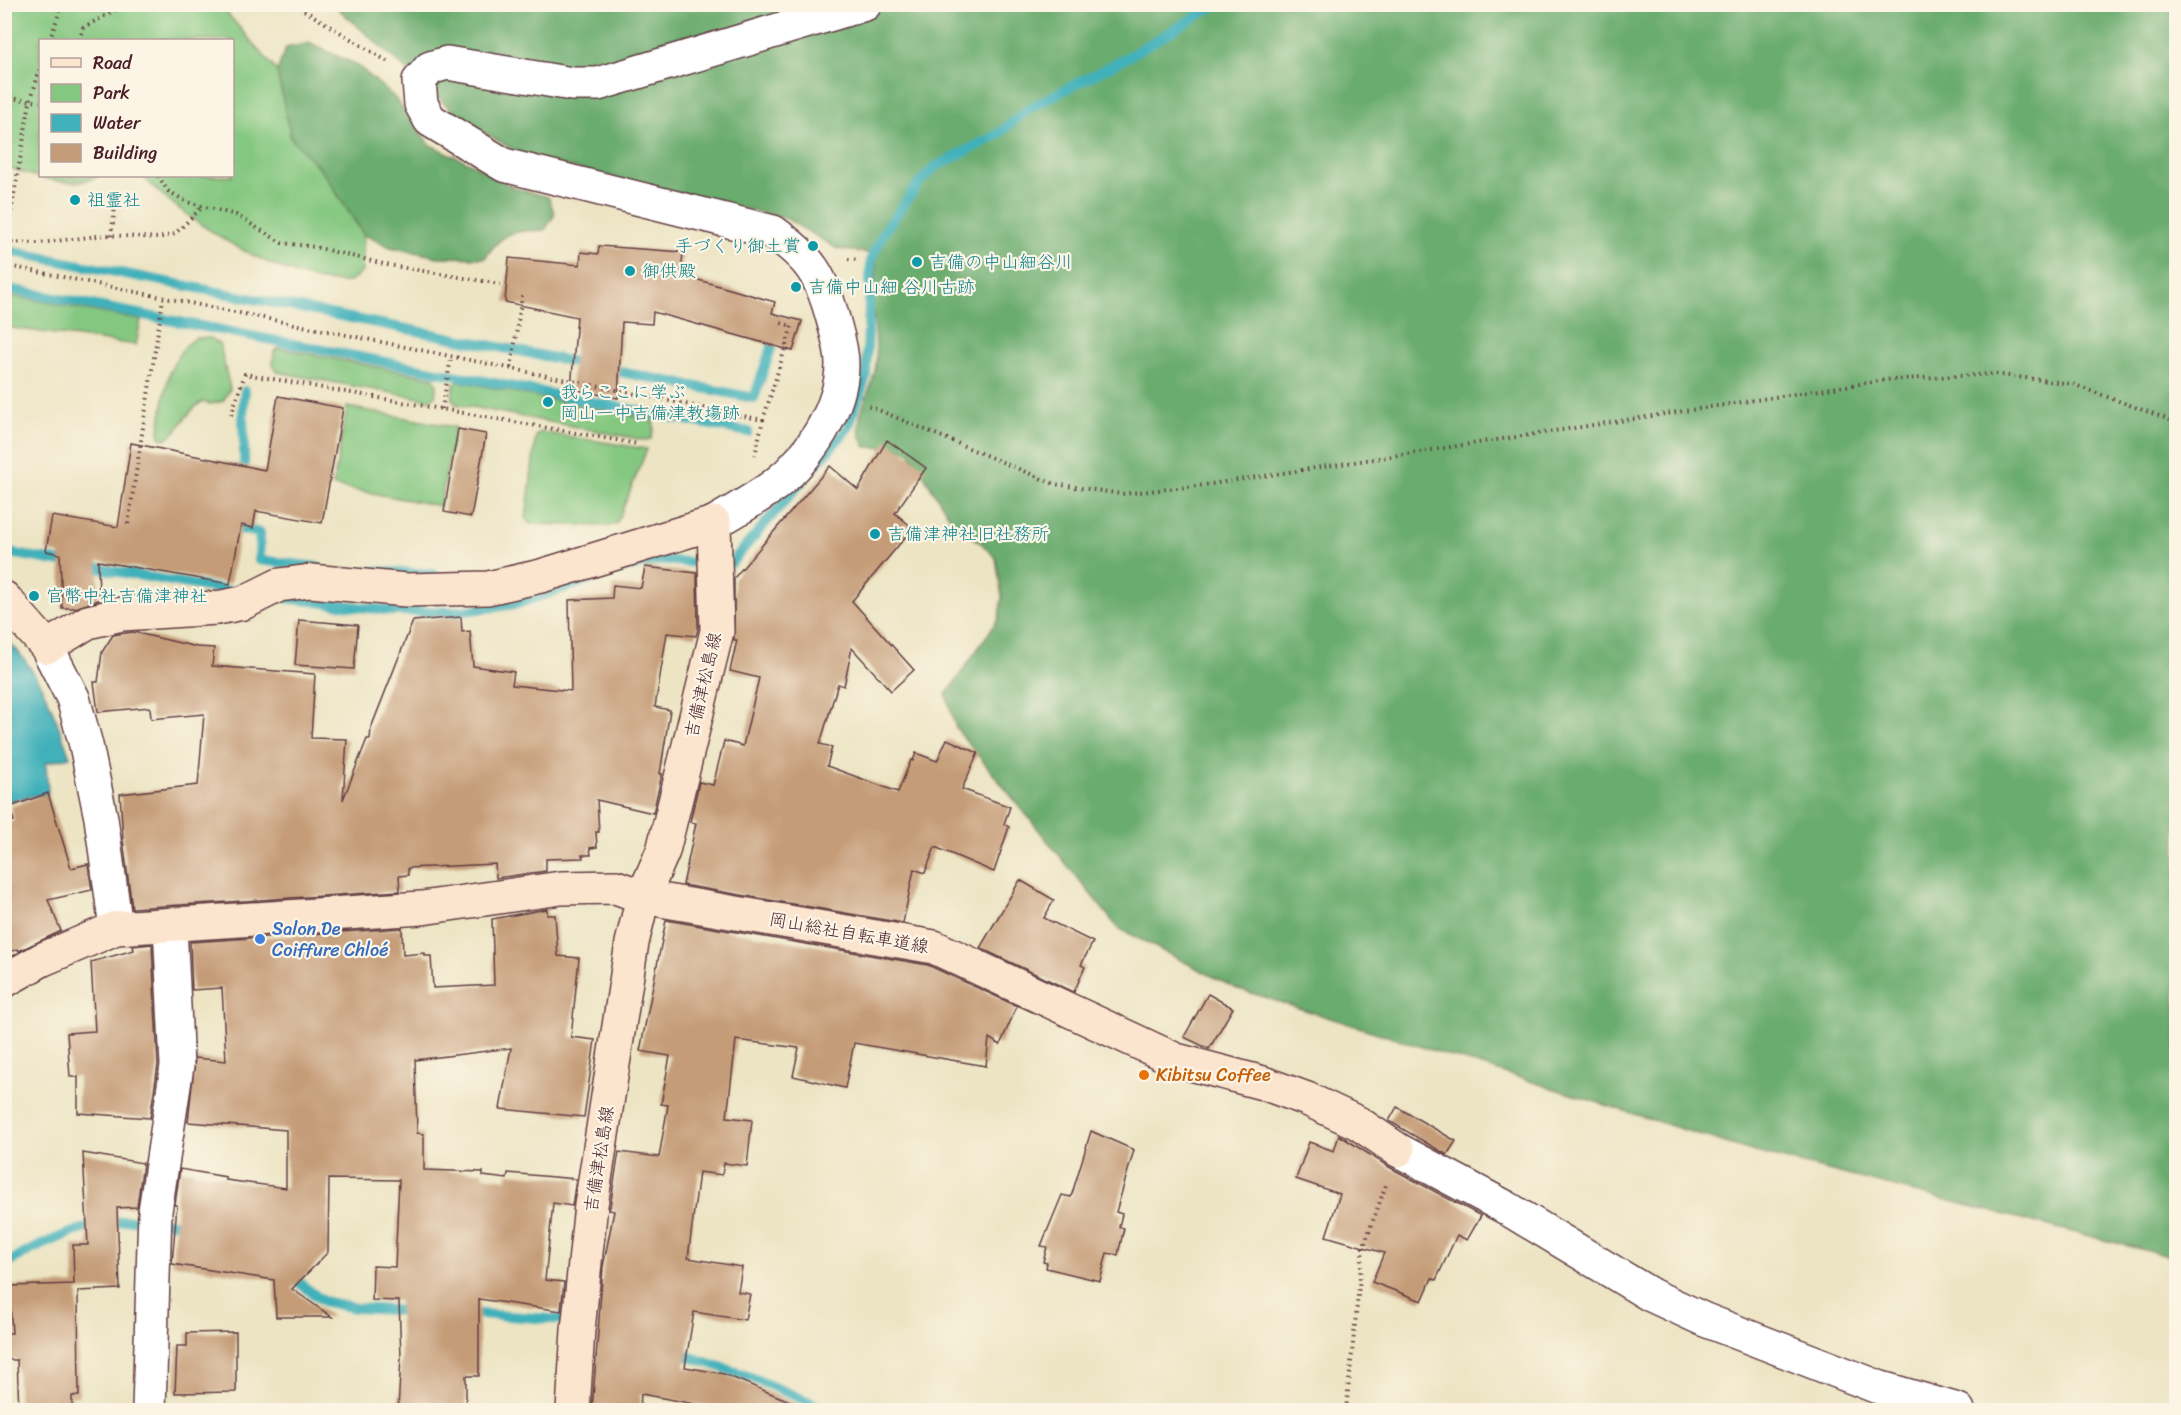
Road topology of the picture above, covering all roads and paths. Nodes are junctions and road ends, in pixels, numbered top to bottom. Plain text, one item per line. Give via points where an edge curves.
1 (11, 4) edge
2 (62, 4) edge
3 (126, 4) edge
4 (294, 4) edge
5 (865, 4) edge
6 (4, 10) edge
7 (50, 39) edge
8 (80, 39) edge
9 (39, 72) edge
10 (419, 81) junction
11 (4, 97) edge
12 (30, 102) junction
13 (39, 102) edge
14 (159, 177) edge
15 (117, 193) dead end
16 (203, 206) junction
17 (4, 210) edge
18 (11, 216) junction
19 (111, 236) junction
20 (6, 242) edge
21 (4, 253) edge
22 (4, 265) edge
23 (500, 284) dead end
24 (522, 296) dead end
25 (163, 299) junction
26 (777, 322) dead end
27 (452, 358) junction
28 (511, 368) junction
29 (838, 392) junction
30 (442, 409) junction
31 (231, 415) dead end
32 (762, 420) junction
33 (2176, 422) edge
34 (638, 444) dead end
35 (743, 507) junction
36 (714, 523) junction
37 (128, 524) dead end
38 (4, 598) edge
39 (47, 647) junction
40 (643, 897) junction
41 (170, 926) junction
42 (116, 928) junction
43 (4, 981) edge
44 (1398, 1150) junction
45 (149, 1410) edge
46 (573, 1410) edge
47 (1346, 1410) edge
48 (1958, 1410) edge

1 - 6 path
2 - 7 path
3 - 8 path via 83,28
4 - 10 path
5 - 10 street via 598,84 572,84 447,63 430,68
9 - 12 path
10 - 29 street via 421,104 430,120 504,165 773,232 796,248 818,273 840,343
11 - 12 path
12 - 13 path
12 - 18 path
14 - 16 path via 168,191
15 - 19 path
16 - 19 path via 175,234 158,238
16 - 23 path via 236,215 282,243
17 - 18 path
18 - 20 path
19 - 20 path
20 - 21 path
22 - 25 path
24 - 28 path
25 - 27 path
25 - 37 path
26 - 32 path via 792,326
27 - 28 path
27 - 30 path
28 - 32 path
29 - 33 path via 1054,484 1122,494 1205,485 1885,380 1994,374 2072,384
29 - 35 street via 822,430 801,458 777,483
30 - 31 path via 245,374
30 - 34 path
32 - 35 path
35 - 36 street
36 - 39 main road via 541,576 488,588 406,590 311,581 279,585 243,603 132,612 88,622
36 - 40 main road, 吉備津松島線 via 717,632 663,851
38 - 39 main road
39 - 42 street via 73,698 86,745
40 - 41 main road, 岡山総社自転車道線 via 616,887 561,888 422,908
40 - 44 main road, 岡山総社自転車道線 via 934,947 1158,1053 1307,1099 1358,1123
40 - 46 main road, 吉備津松島線 via 632,943 591,1205
41 - 42 main road, 岡山総社自転車道線
41 - 45 street via 177,1066 155,1211
42 - 43 main road, 岡山総社自転車道線 via 41,960
44 - 47 path via 1363,1248
44 - 48 street via 1524,1218 1651,1295 1868,1383

